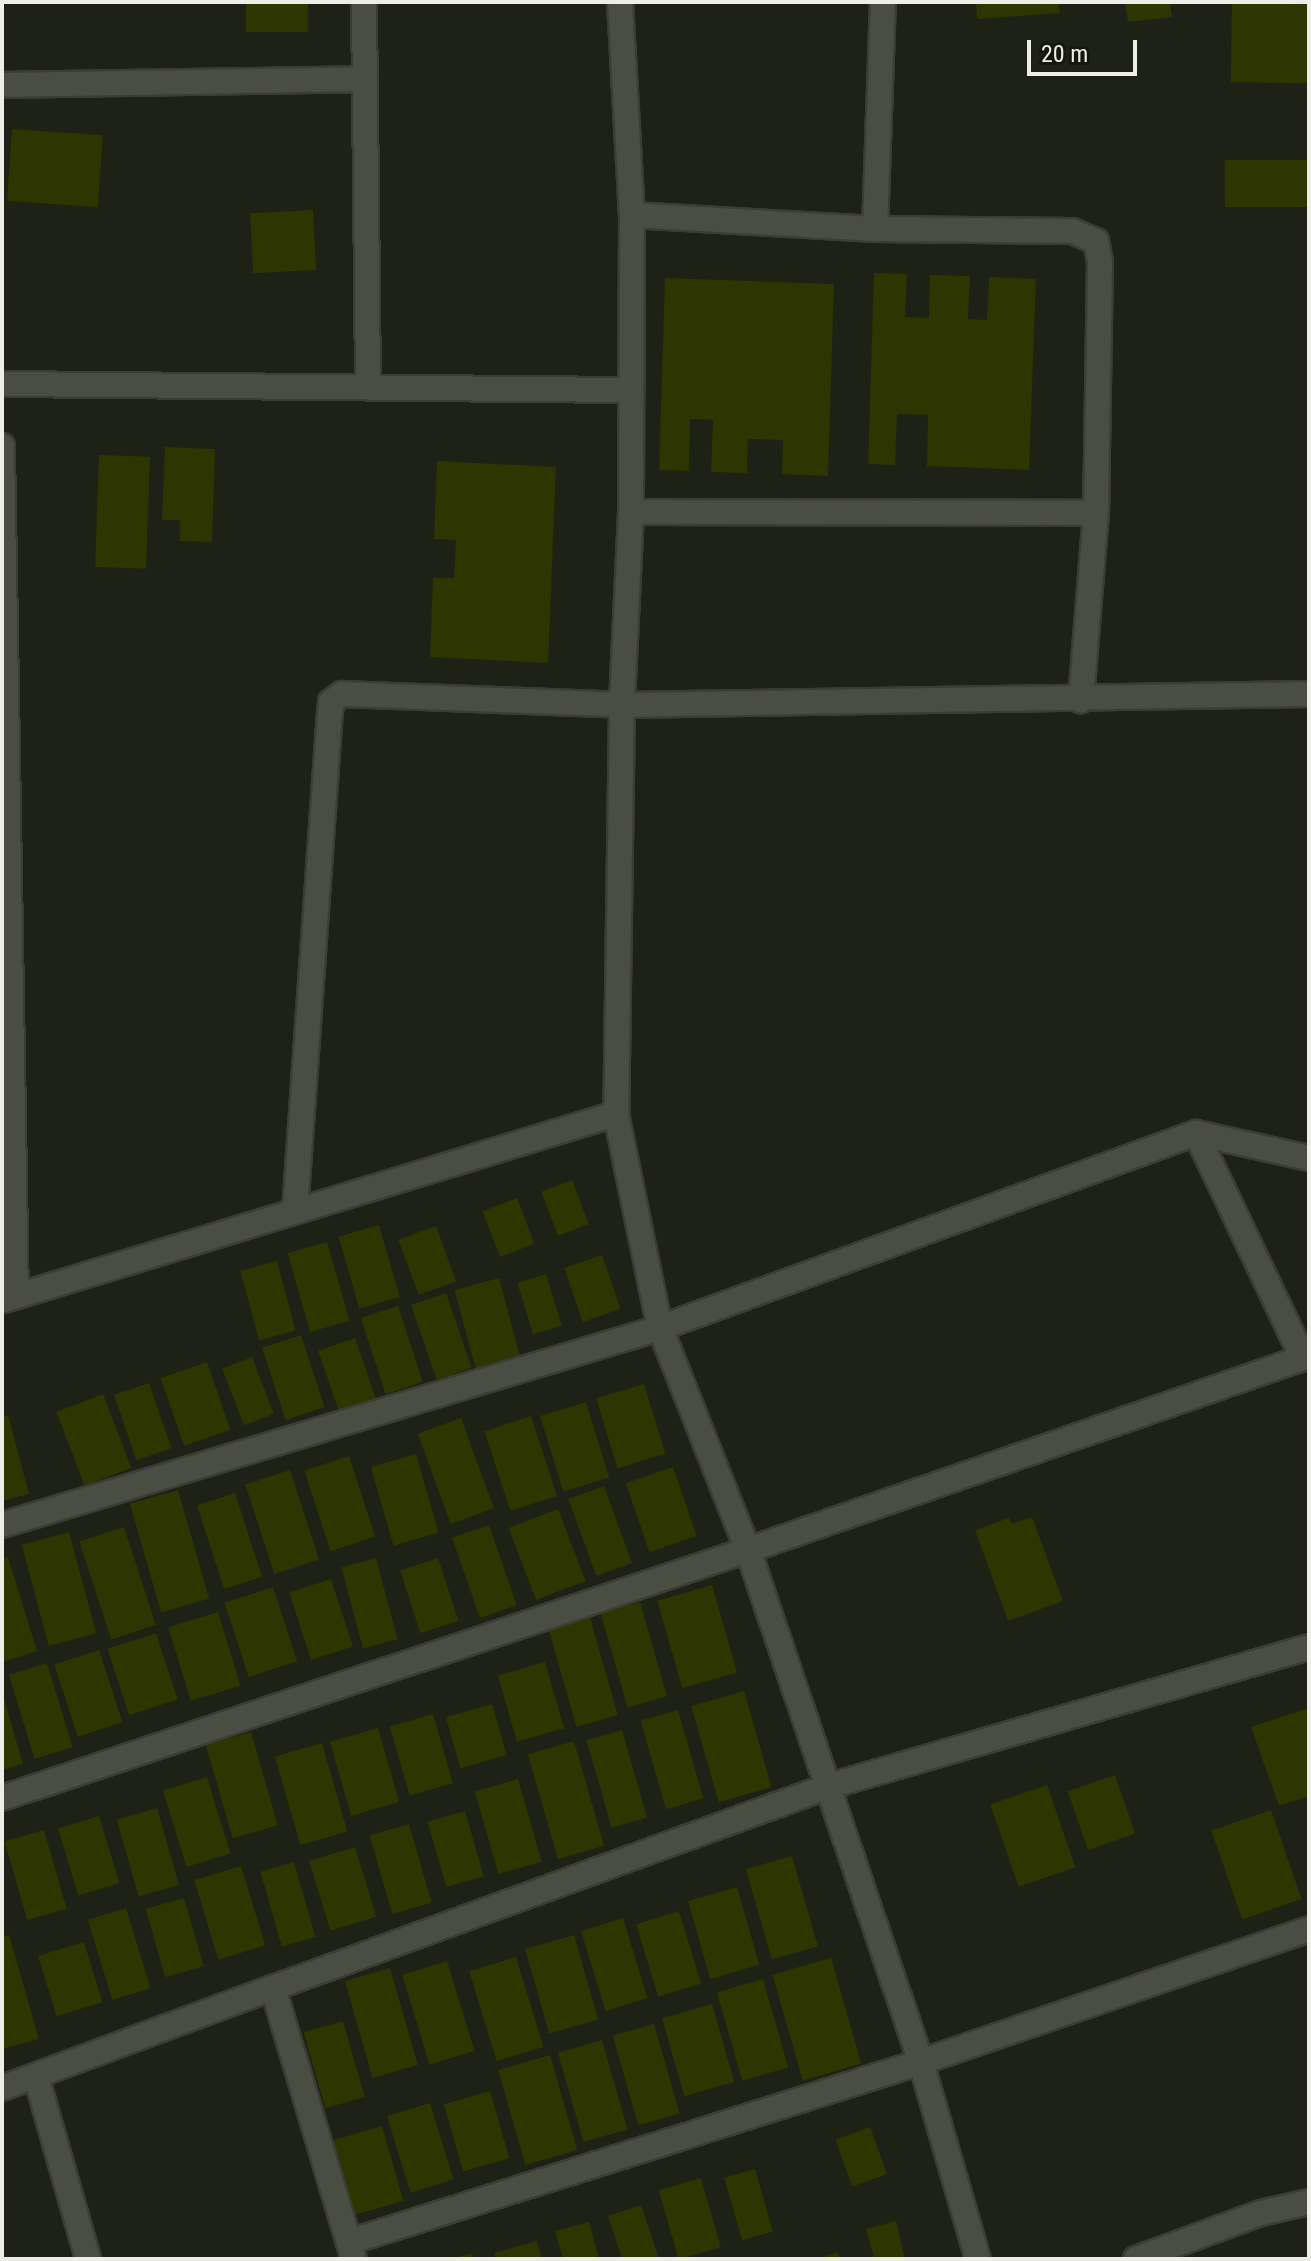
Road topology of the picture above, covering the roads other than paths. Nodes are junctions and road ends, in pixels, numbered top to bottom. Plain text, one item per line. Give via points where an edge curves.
1 (364, 2) edge
2 (620, 2) edge
3 (883, 2) edge
4 (365, 79) junction
5 (2, 85) edge
6 (632, 215) junction
7 (875, 229) junction
8 (2, 384) edge
9 (368, 386) junction
10 (631, 390) junction
11 (2, 446) edge
12 (631, 512) junction
13 (1096, 513) junction
14 (1309, 694) edge
15 (1081, 700) junction
16 (622, 705) junction
17 (616, 1114) junction
18 (1196, 1133) junction
19 (1309, 1158) edge
20 (295, 1211) junction
21 (9, 1298) edge
22 (660, 1328) junction
23 (1307, 1356) edge
24 (2, 1525) edge
25 (748, 1550) junction
26 (1309, 1647) edge
27 (826, 1787) junction
28 (2, 1798) edge
29 (1309, 1929) edge
30 (273, 1988) junction
31 (921, 2062) junction
32 (36, 2076) junction
33 (2, 2088) edge
34 (1309, 2202) edge
35 (351, 2250) edge
36 (88, 2259) edge
37 (978, 2259) edge
38 (1136, 2259) edge

1 - 4 street
2 - 6 street
3 - 7 street
4 - 5 street
4 - 9 street
6 - 7 street
6 - 10 street
7 - 13 street via 1072,231 1096,241
8 - 9 street
9 - 10 street
10 - 12 street
11 - 21 street
12 - 13 street
12 - 16 street
13 - 15 street
14 - 15 street
15 - 16 street
16 - 17 street
16 - 20 street via 355,691 331,702
17 - 20 street
17 - 22 street
18 - 19 street
18 - 22 street
18 - 23 street
20 - 21 street
22 - 24 street
22 - 25 street
23 - 25 street
25 - 27 street
25 - 28 street
26 - 27 street
27 - 30 street
27 - 31 street
29 - 31 street
30 - 32 street
30 - 35 street
31 - 35 street
31 - 37 street
32 - 33 street
32 - 36 street
34 - 38 street via 1261,2213

